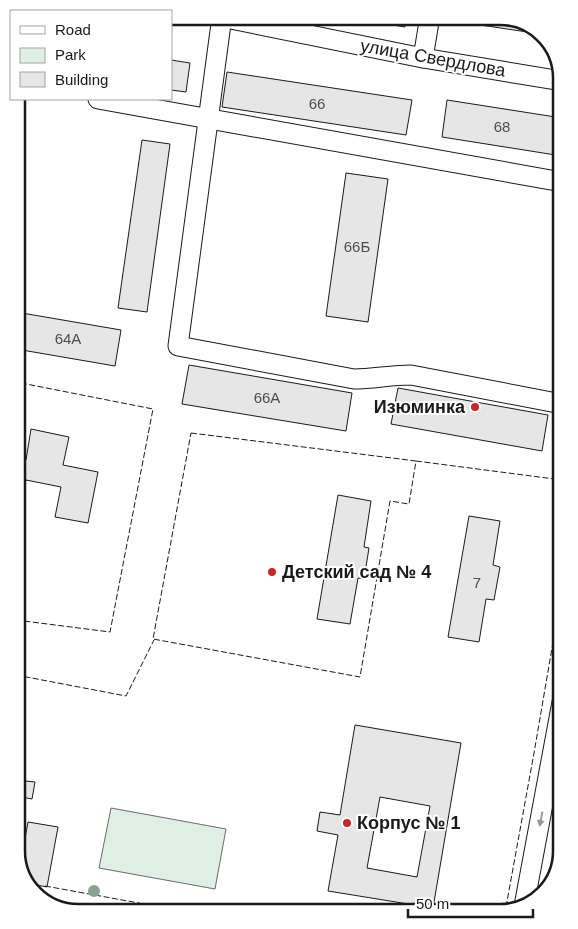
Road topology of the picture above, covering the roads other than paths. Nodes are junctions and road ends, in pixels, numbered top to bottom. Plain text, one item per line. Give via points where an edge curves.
1 (219, 25) edge
2 (260, 25) edge
3 (428, 25) edge
4 (423, 58) junction
5 (553, 80) edge
6 (104, 100) edge
7 (208, 118) junction
8 (553, 180) edge
9 (553, 402) edge
10 (553, 750) edge
11 (525, 898) edge

1 - 7 street
2 - 4 street, улица Свердлова
3 - 4 street
4 - 5 street, улица Свердлова
6 - 7 street
7 - 8 street
7 - 9 street via 178,346 354,379 411,375
10 -> 11 street

